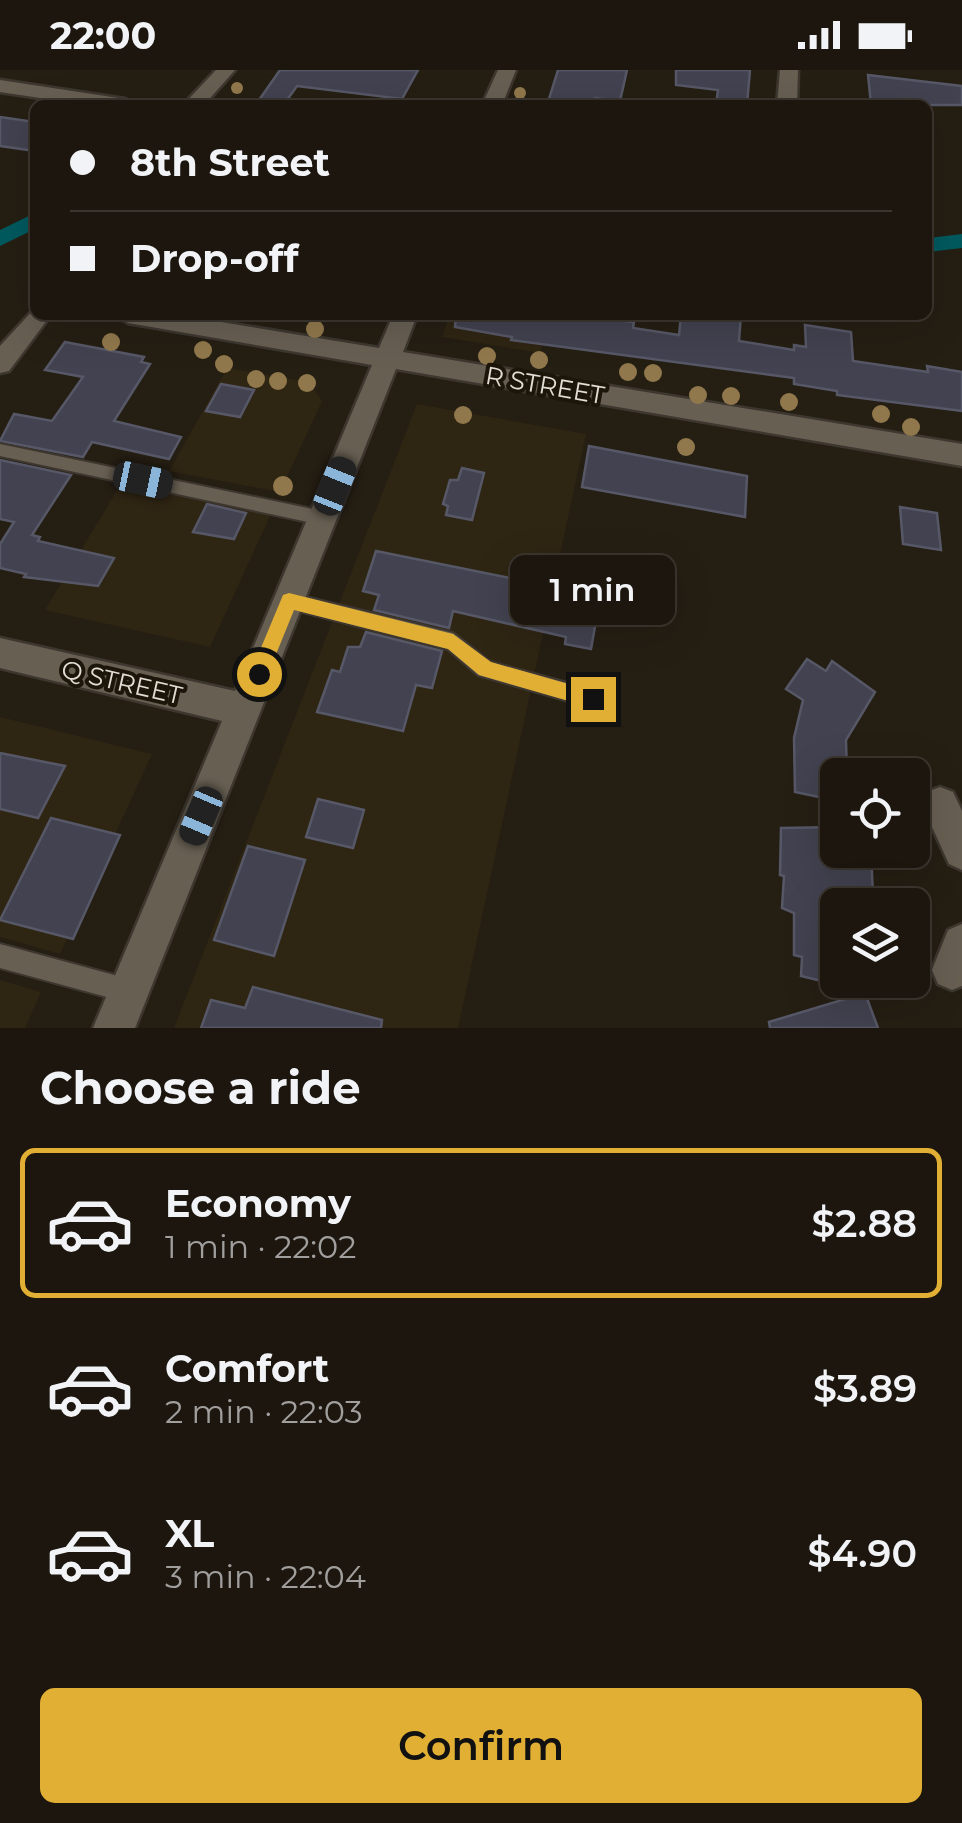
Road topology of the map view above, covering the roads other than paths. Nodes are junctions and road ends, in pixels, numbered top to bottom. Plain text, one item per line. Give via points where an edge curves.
1 (226, 70) edge
2 (507, 70) edge
3 (789, 70) edge
4 (0, 86) edge
5 (93, 100) edge
6 (198, 100) edge
7 (494, 100) edge
8 (787, 100) edge
9 (34, 320) edge
10 (158, 320) edge
11 (402, 320) edge
12 (386, 358) junction
13 (0, 364) edge
14 (0, 450) edge
15 (962, 454) edge
16 (322, 518) junction
17 (289, 601) junction
18 (0, 653) edge
19 (593, 699) dead end
20 (244, 710) junction
21 (940, 805) dead end
22 (962, 851) edge
23 (0, 956) edge
24 (129, 991) junction
25 (114, 1028) edge

1 - 6 street
2 - 7 street
3 - 8 street
4 - 5 street
9 - 13 street
10 - 12 street, R STREET
11 - 12 street
12 - 15 street, R STREET
12 - 16 street
14 - 16 lane
16 - 17 street
17 - 19 lane via 453,642 486,669
17 - 20 street
18 - 20 street, Q STREET
20 - 24 street
21 - 22 street
23 - 24 lane
24 - 25 street

